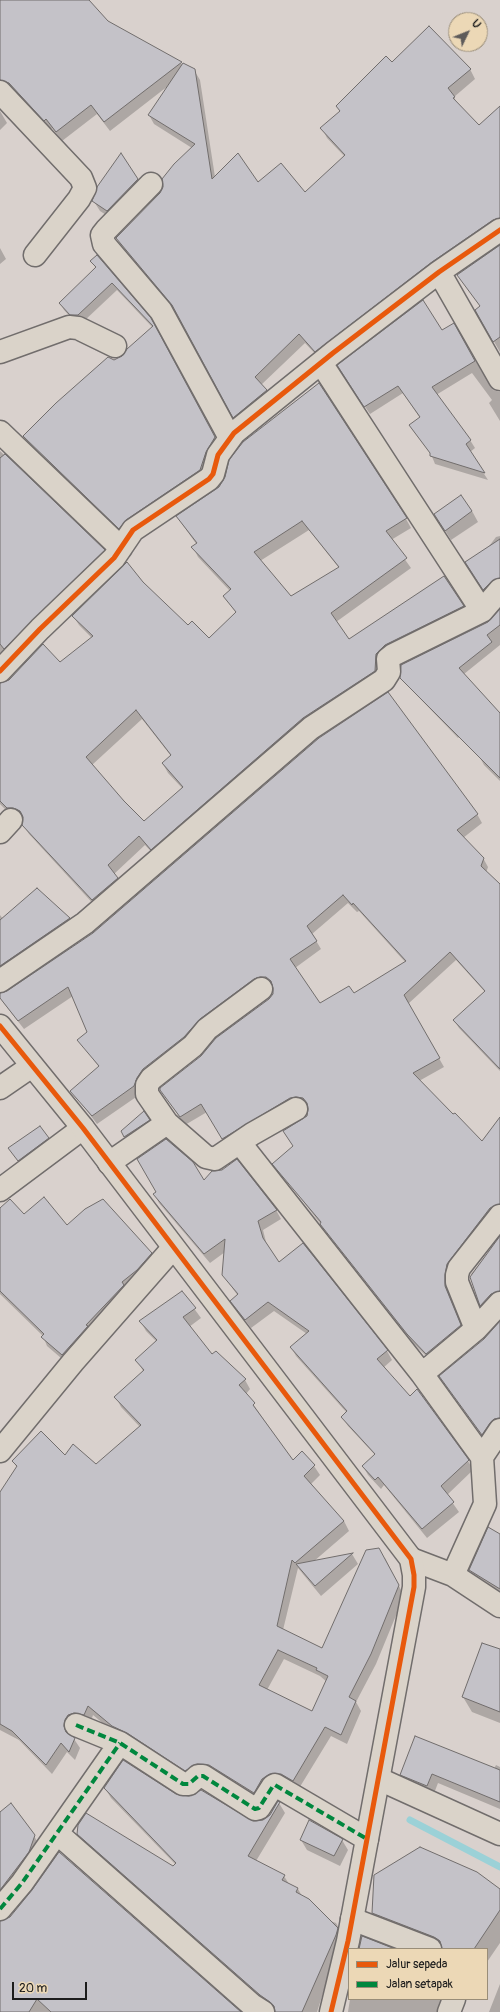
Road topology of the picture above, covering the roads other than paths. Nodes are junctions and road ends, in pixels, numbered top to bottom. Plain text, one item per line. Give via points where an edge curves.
1 (0, 92) edge
2 (151, 184) dead end
3 (500, 230) edge
4 (35, 255) dead end
5 (439, 272) junction
6 (116, 346) dead end
7 (0, 352) edge
8 (321, 363) junction
9 (500, 380) edge
10 (0, 432) edge
11 (230, 438) junction
12 (121, 548) junction
13 (500, 590) edge
14 (482, 612) junction
15 (0, 671) edge
16 (0, 981) edge
17 (261, 989) dead end
18 (0, 1026) edge
19 (32, 1066) junction
20 (0, 1088) edge
21 (296, 1109) dead end
22 (167, 1123) junction
23 (82, 1128) junction
24 (240, 1143) junction
25 (109, 1163) junction
26 (0, 1190) edge
27 (500, 1216) edge
28 (173, 1248) junction
29 (500, 1303) edge
30 (476, 1329) junction
31 (422, 1374) junction
32 (500, 1430) edge
33 (0, 1451) edge
34 (482, 1457) junction
35 (411, 1559) junction
36 (453, 1575) junction
37 (500, 1606) edge
38 (76, 1725) dead end
39 (120, 1743) junction
40 (379, 1779) junction
41 (57, 1833) junction
42 (500, 1834) edge
43 (367, 1839) junction
44 (0, 1909) edge
45 (352, 1919) junction
46 (427, 1948) edge
47 (454, 2000) edge
48 (263, 2012) edge
49 (331, 2012) edge
50 (449, 2012) edge

1 - 4 street via 81,178 85,188 80,200
2 - 11 street via 102,235 104,244 161,311
3 - 5 street via 479,242
5 - 8 street
5 - 9 street
6 - 7 street via 78,328 69,327
8 - 11 street
8 - 14 street
10 - 12 street
11 - 12 street via 218,455 209,479 133,530
12 - 15 street via 111,562
13 - 14 street
14 - 16 street via 393,655 388,659 389,672 384,680 311,728 84,923
17 - 22 street via 207,1029 193,1046 150,1079 147,1094
18 - 19 street
19 - 20 street
19 - 23 street
21 - 24 street
22 - 24 street via 210,1159 221,1156
22 - 25 street
23 - 25 street
23 - 26 street
24 - 31 street
25 - 28 street
27 - 30 street via 459,1268 457,1275 457,1282
28 - 33 street via 73,1362
28 - 35 street
29 - 30 street
30 - 31 street
31 - 34 street
32 - 34 street
34 - 36 street via 485,1504
35 - 36 street
35 - 40 street via 414,1587
36 - 37 street
38 - 39 street
39 - 41 street
39 - 43 street via 183,1784 189,1784 198,1776 203,1776 255,1809 259,1808 275,1785
40 - 42 street
40 - 43 street
41 - 44 street
41 - 48 street
43 - 45 street
45 - 46 street
45 - 49 street
47 - 50 street

